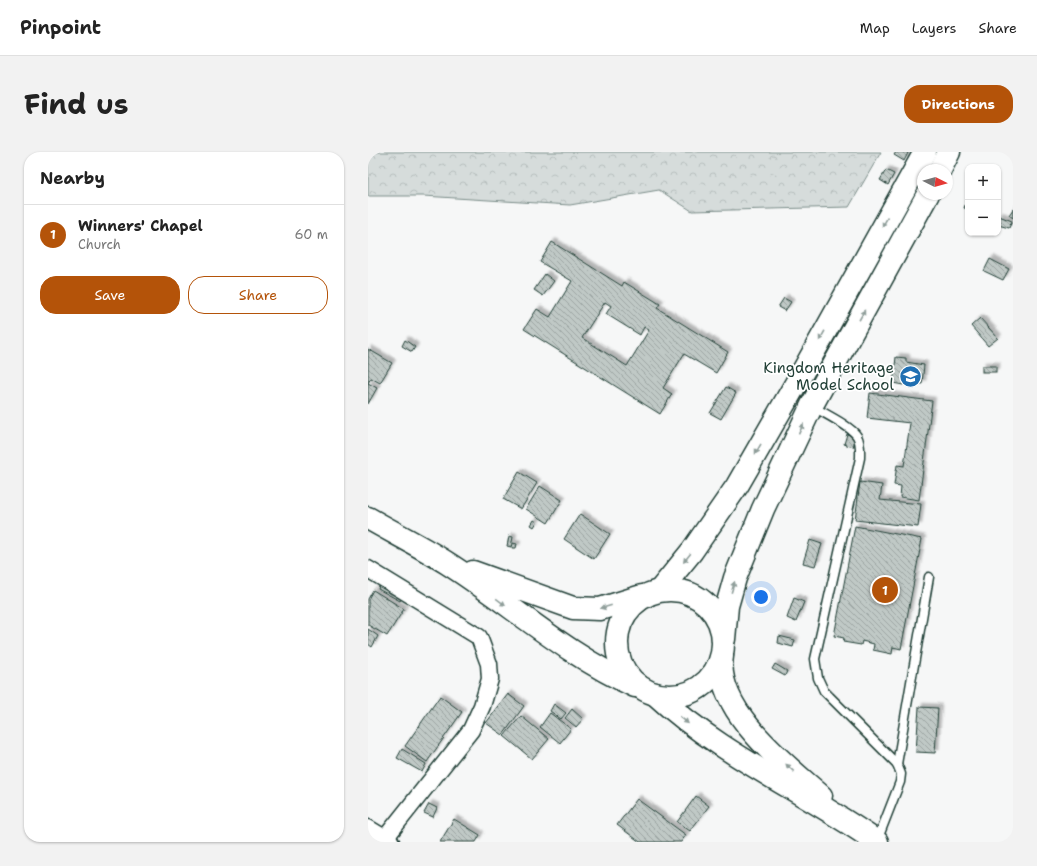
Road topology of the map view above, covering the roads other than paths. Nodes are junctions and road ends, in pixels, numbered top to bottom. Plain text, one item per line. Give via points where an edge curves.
1 (925, 152) edge
2 (949, 152) edge
3 (943, 164) edge
4 (902, 193) junction
5 (917, 198) edge
6 (925, 200) edge
7 (812, 406) junction
8 (368, 518) edge
9 (447, 563) junction
10 (368, 570) edge
11 (929, 577) dead end
12 (652, 593) junction
13 (723, 646) junction
14 (650, 692) junction
15 (897, 764) junction
16 (849, 823) junction
17 (368, 828) edge
18 (386, 841) edge
19 (877, 842) edge

1 - 4 main road
2 - 3 main road
4 - 5 street
4 -> 12 main road via 737,486 692,551
7 -> 6 main road
13 -> 7 main road via 727,606 735,578 763,509
7 - 15 lane via 851,430 860,444 860,458 815,659 818,678 824,691
8 - 9 main road
12 -> 9 main road via 600,609 573,608
9 -> 14 main road via 562,644 618,678
10 - 18 street via 479,637 489,664 490,678 482,706 471,730
11 - 15 lane
12 - 13 main road via 679,589 696,595 710,606 720,622
12 - 14 main road via 629,608 620,625 616,644 620,662 630,678
13 - 14 main road via 718,667 698,689 684,695 669,696
16 -> 13 main road via 763,743 742,717 725,689 722,678 720,667
14 -> 16 main road via 690,725 730,752
15 - 19 lane via 901,774 900,782
16 - 19 main road
17 - 18 street

